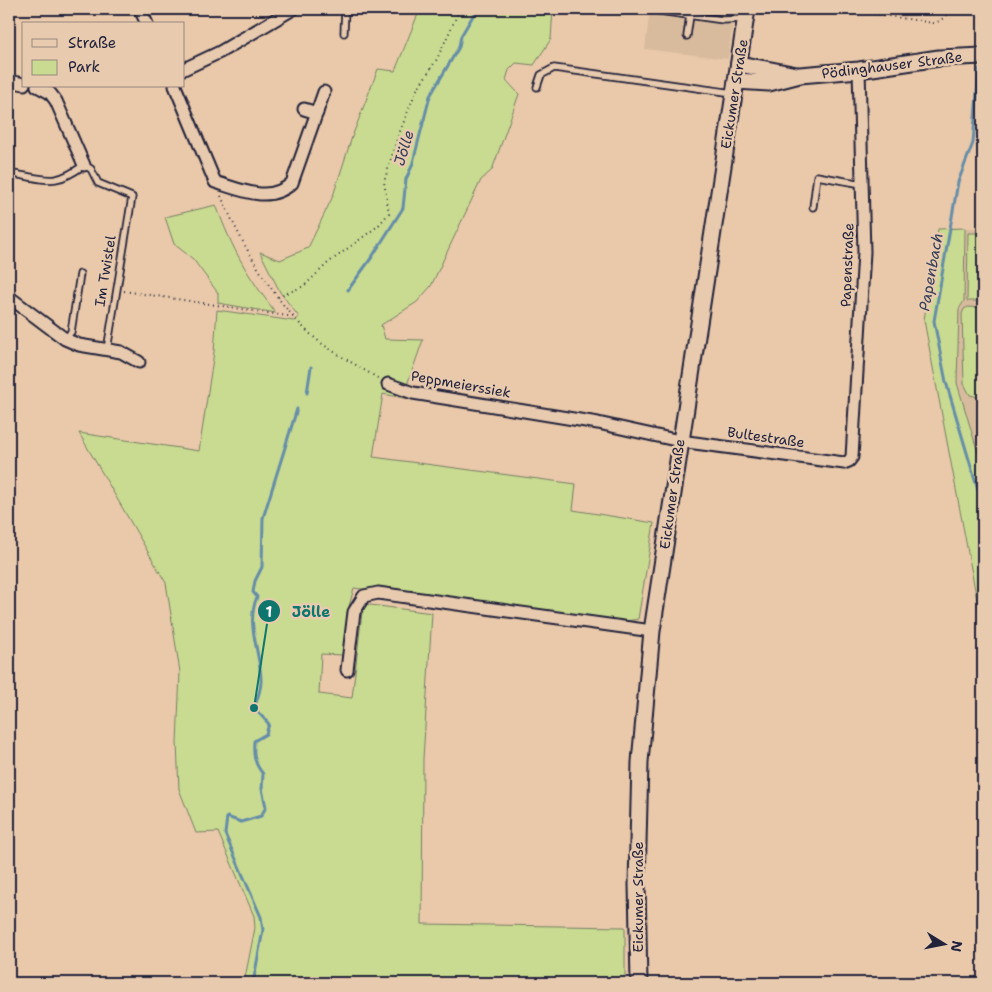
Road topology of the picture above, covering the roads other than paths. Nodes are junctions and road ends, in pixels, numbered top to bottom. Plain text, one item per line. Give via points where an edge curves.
1 (140, 9) edge
2 (293, 9) edge
3 (345, 9) edge
4 (652, 10) dead end
5 (686, 12) edge
6 (746, 14) edge
7 (146, 22) edge
8 (344, 33) dead end
9 (687, 36) dead end
10 (983, 56) edge
11 (739, 64) junction
12 (185, 69) edge
13 (859, 70) junction
14 (800, 75) junction
15 (9, 81) edge
16 (22, 84) edge
17 (537, 87) dead end
18 (736, 87) junction
19 (41, 88) edge
20 (176, 88) edge
21 (324, 92) dead end
22 (304, 109) dead end
23 (317, 113) junction
24 (84, 165) junction
25 (13, 174) dead end
26 (862, 184) junction
27 (812, 207) dead end
28 (80, 274) dead end
29 (9, 297) edge
30 (65, 339) junction
31 (107, 350) junction
32 (139, 362) dead end
33 (388, 384) road end
34 (680, 441) junction
35 (849, 461) joint
36 (652, 631) junction
37 (346, 670) dead end
38 (639, 983) edge

1 - 7 street
2 - 12 street
3 - 8 lane
4 - 5 lane
5 - 6 lane via 723,20
5 - 9 lane
6 - 11 main road, Eickumer Straße
10 - 13 main road, Pödinghauser Straße via 939,58
11 - 14 main road, Pödinghauser Straße
11 - 18 main road, Eickumer Straße
13 - 14 main road, Pödinghauser Straße
13 - 26 street, Papenstraße
14 - 18 main road, Pödinghauser Straße
15 - 16 street
17 - 18 lane via 541,75 554,68
18 - 34 main road, Eickumer Straße
19 - 24 street via 56,101
20 - 23 street via 215,182 270,196 288,188 296,177
21 - 23 street
22 - 23 street
24 - 25 lane via 58,181
24 - 31 lane, Im Twistel via 91,169 98,183 132,197
26 - 27 lane via 817,176
26 - 35 street, Papenstraße via 864,252 852,456
28 - 30 lane via 71,332
29 - 30 street
30 - 31 street
31 - 32 street via 121,352
33 - 34 street, Peppmeierssiek via 413,393 598,423
34 - 35 street, Bultestraße via 844,463
34 - 36 main road, Eickumer Straße
36 - 37 street via 378,593 364,596 354,612
36 - 38 main road, Eickumer Straße via 640,762

